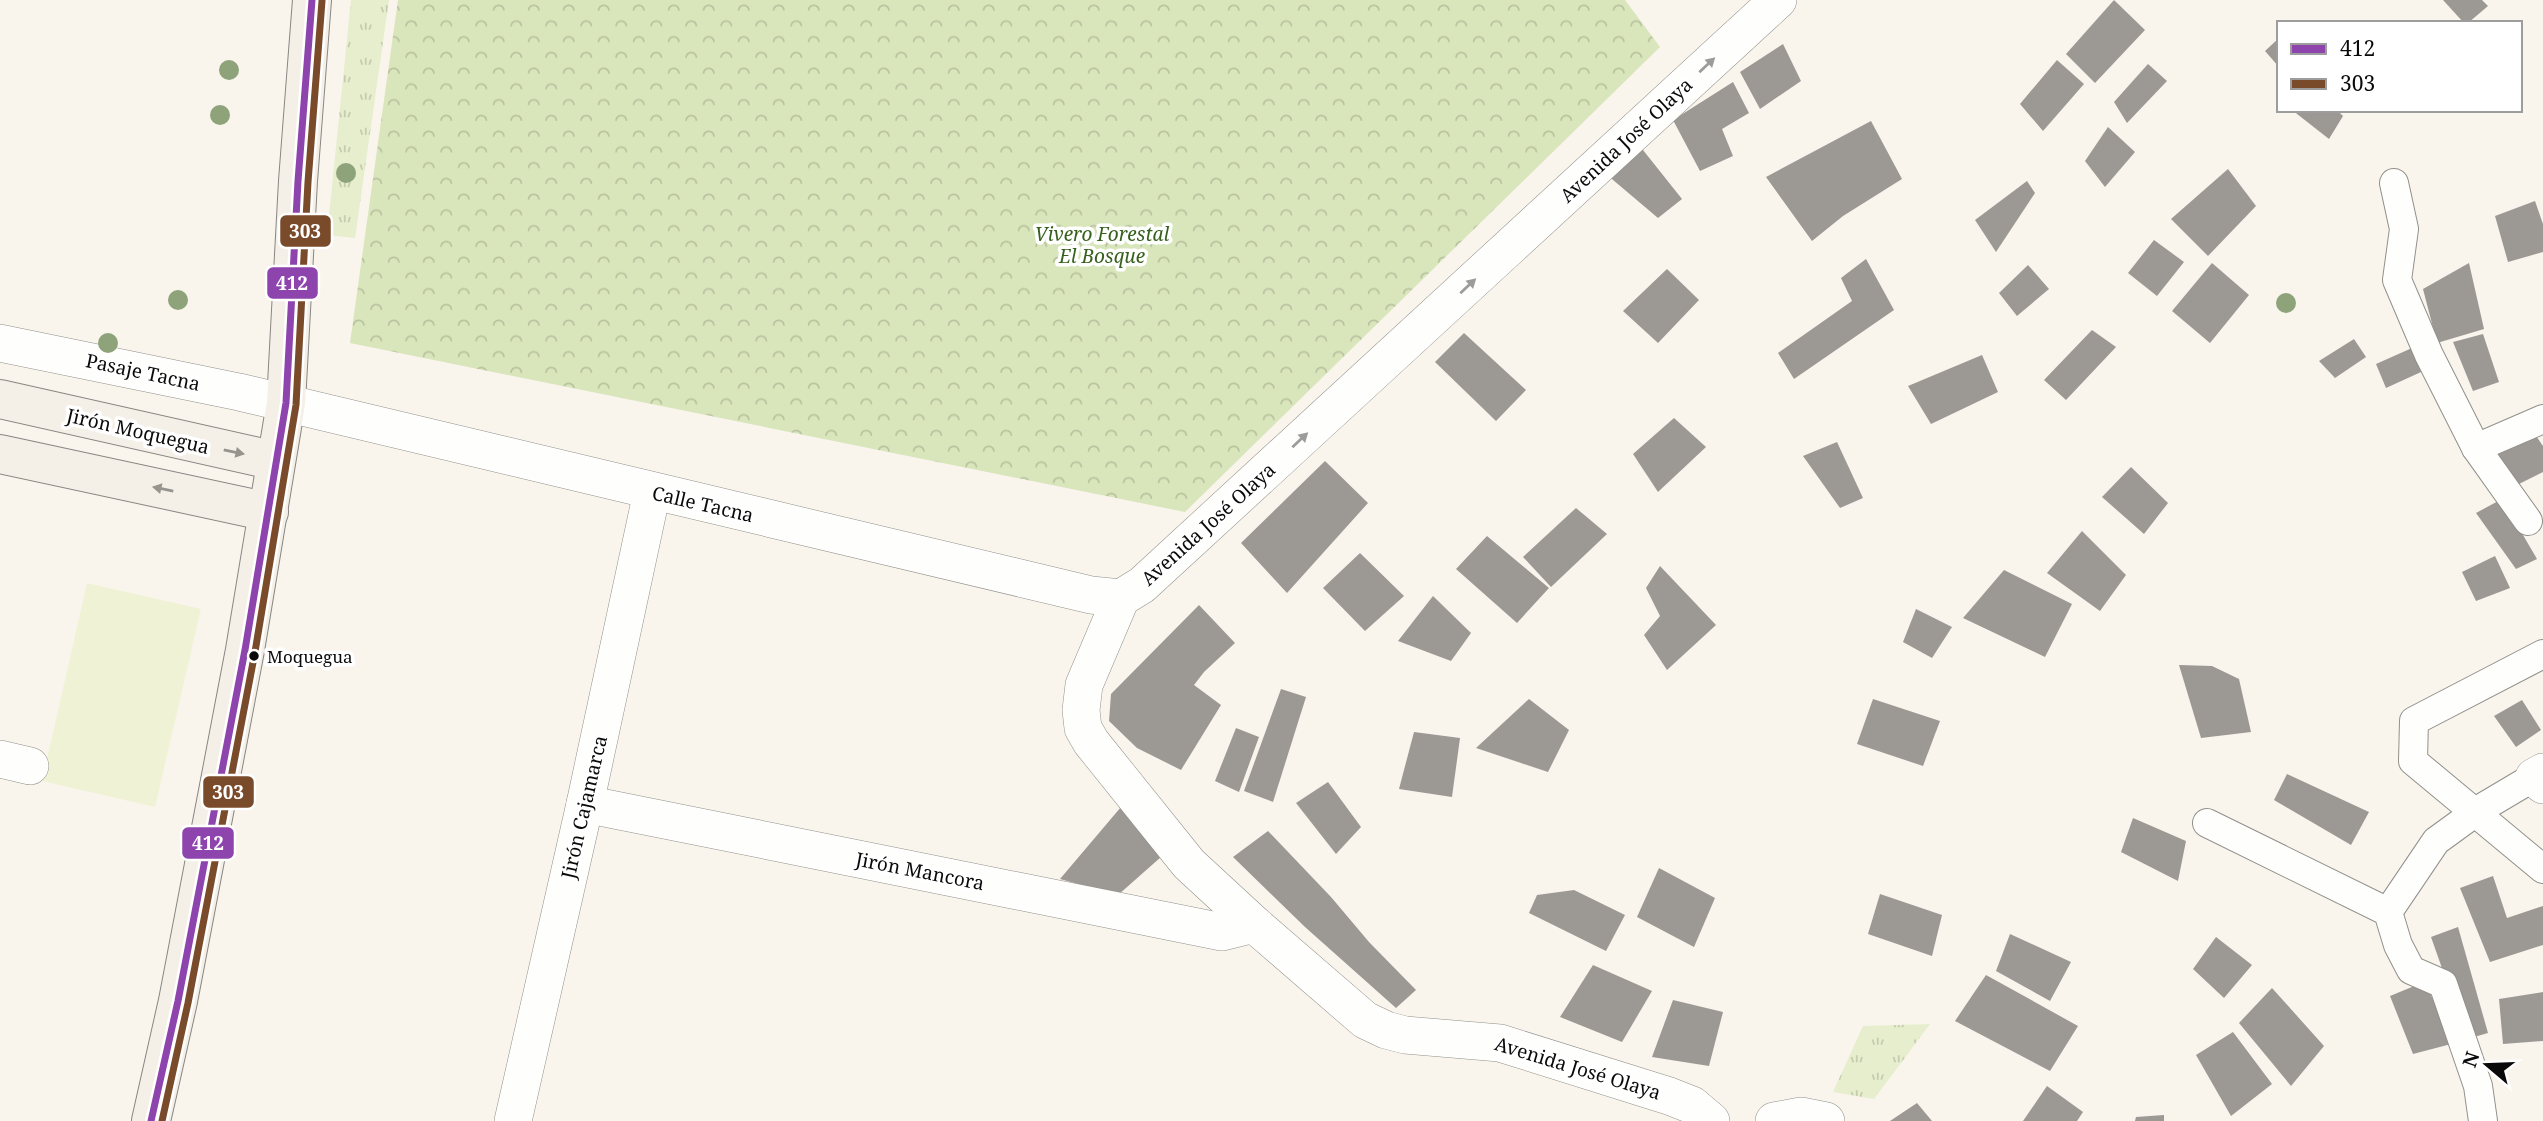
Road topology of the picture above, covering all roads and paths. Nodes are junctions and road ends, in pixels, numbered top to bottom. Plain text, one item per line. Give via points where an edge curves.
1 (312, 0) edge
2 (1778, 0) edge
3 (2394, 183) dead end
4 (0, 343) edge
5 (0, 399) edge
6 (285, 403) junction
7 (2543, 419) edge
8 (2476, 448) junction
9 (0, 454) edge
10 (276, 461) junction
11 (652, 492) junction
12 (269, 512) junction
13 (2528, 521) dead end
14 (1121, 598) junction
15 (2543, 654) edge
16 (2540, 778) edge
17 (585, 804) junction
18 (2475, 813) junction
19 (2207, 823) dead end
20 (2543, 869) edge
21 (2388, 912) junction
22 (1254, 924) junction
23 (151, 1121) edge
24 (513, 1121) edge
25 (1711, 1121) edge
26 (1774, 1121) edge
27 (1826, 1121) edge
28 (2483, 1121) edge

1 - 6 main road
14 -> 2 street, Avenida José Olaya via 1142,585
3 - 8 street via 2404,229 2397,280
4 - 6 street, Pasaje Tacna
5 -> 10 main road, Jirón Moquegua
6 - 10 main road
6 - 11 street, Calle Tacna
7 - 8 street
8 - 13 street
12 -> 9 main road
10 - 12 main road
11 - 14 street, Calle Tacna via 1091,595
11 - 17 street, Jirón Cajamarca
12 - 23 main road
14 - 22 street, Avenida José Olaya via 1084,684 1083,728 1101,757 1189,864
15 - 18 street via 2414,721 2413,761
16 - 18 street
17 - 22 street, Jirón Mancora via 1222,932
17 - 24 street, Jirón Cajamarca
18 - 20 street
18 - 21 street via 2436,841
19 - 21 street
21 - 28 street via 2411,970 2443,984 2478,1086
22 - 25 street, Avenida José Olaya via 1365,1020 1386,1030 1500,1043 1669,1096 1692,1105
26 - 27 street via 1801,1116

